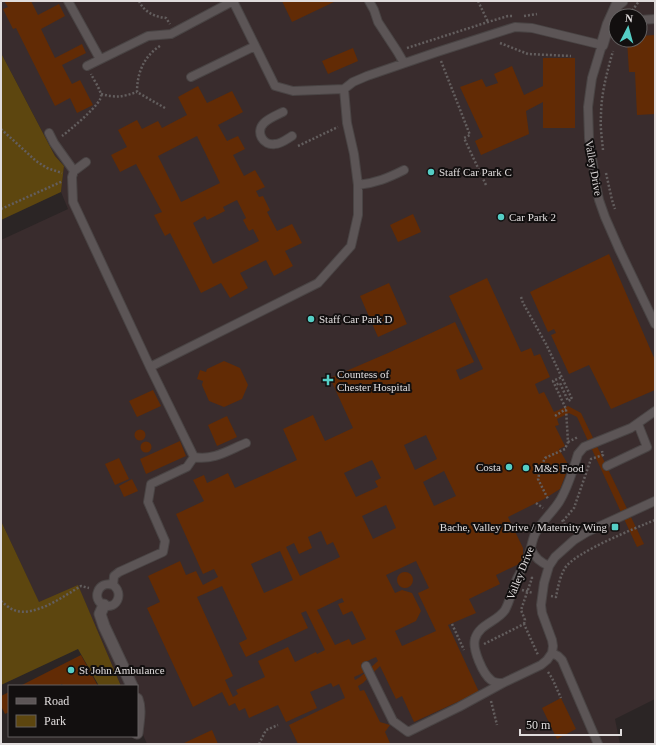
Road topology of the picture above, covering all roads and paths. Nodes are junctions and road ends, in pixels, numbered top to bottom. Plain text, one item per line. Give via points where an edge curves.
1 (68, 1) edge
2 (139, 1) edge
3 (233, 1) edge
4 (369, 1) edge
5 (478, 1) edge
6 (537, 14) dead end
7 (515, 16) dead end
8 (522, 16) dead end
9 (488, 22) junction
10 (170, 24) dead end
11 (608, 30) edge
12 (494, 34) junction
13 (432, 40) junction
14 (164, 44) dead end
15 (602, 45) junction
16 (255, 46) junction
17 (613, 50) dead end
18 (397, 51) junction
19 (437, 52) junction
20 (571, 56) dead end
21 (100, 59) junction
22 (404, 63) junction
23 (86, 66) joint
24 (191, 77) dead end
25 (344, 89) junction
26 (137, 92) junction
27 (101, 94) junction
28 (165, 108) dead end
29 (284, 112) dead end
30 (347, 123) junction
31 (1, 129) edge
32 (49, 133) dead end
33 (292, 136) dead end
34 (54, 142) junction
35 (297, 146) dead end
36 (603, 155) dead end
37 (86, 162) dead end
38 (605, 168) dead end
39 (404, 170) dead end
40 (73, 174) junction
41 (358, 185) junction
42 (486, 185) dead end
43 (1, 209) edge
44 (617, 214) dead end
45 (521, 297) dead end
46 (655, 324) edge
47 (150, 367) junction
48 (562, 377) junction
49 (555, 385) junction
50 (566, 409) junction
51 (655, 411) edge
52 (555, 416) dead end
53 (638, 424) junction
54 (246, 443) dead end
55 (194, 457) junction
56 (607, 466) dead end
57 (548, 499) dead end
58 (655, 501) edge
59 (536, 503) dead end
60 (550, 513) junction
61 (655, 520) edge
62 (575, 540) junction
63 (531, 549) junction
64 (524, 566) junction
65 (549, 566) junction
66 (114, 585) junction
67 (98, 590) junction
68 (527, 591) junction
69 (542, 595) junction
70 (1, 601) edge
71 (104, 605) junction
72 (524, 624) junction
73 (481, 645) dead end
74 (552, 652) junction
75 (543, 664) junction
76 (366, 666) dead end
77 (503, 684) junction
78 (132, 685) edge
79 (561, 698) dead end
80 (138, 701) edge
81 (138, 723) edge
82 (278, 725) dead end
83 (259, 744) edge
84 (598, 744) edge

1 - 21 lane
2 - 10 path via 151,14 166,18
3 - 16 lane
3 - 21 lane via 171,34 148,36
4 - 18 lane via 378,22
5 - 9 path
6 - 8 path
7 - 9 path
9 - 12 path
9 - 13 path
11 - 15 street, Valley Drive
12 - 15 lane via 515,27 532,28
12 - 19 lane
12 - 20 path via 497,42 528,54
13 - 18 path
13 - 19 path
14 - 26 path via 148,56 140,68
15 - 46 lane, Valley Drive via 592,78 588,107 589,138 596,185 605,217
16 - 24 lane
16 - 25 lane via 275,86 293,92
17 - 36 path via 602,96
18 - 22 lane
19 - 22 lane
19 - 42 path via 470,135 464,138
21 - 23 lane
22 - 25 lane via 353,82
23 - 27 path
25 - 30 lane
26 - 27 path via 122,97
26 - 28 path
27 - 34 path via 96,106
29 - 33 lane via 265,121 260,133 268,144 277,144
30 - 35 path
30 - 41 lane
31 - 40 path via 47,168
32 - 34 lane
34 - 40 lane
37 - 40 lane
38 - 44 path
39 - 41 lane via 371,184
40 - 43 path
40 - 47 lane via 73,202
41 - 47 lane via 358,215 351,246 318,283
45 - 48 path
47 - 55 lane
48 - 49 path via 553,381
48 - 49 path via 572,399 568,401 560,383
49 - 50 path
50 - 52 path
50 - 57 path via 568,442 565,449 545,458 540,466 538,479
51 - 53 lane, Valley Drive
53 - 56 lane via 647,447
53 - 60 lane, Valley Drive via 580,451 563,495
54 - 55 lane via 212,457
55 - 66 lane via 187,467 151,484 148,502 165,541 163,552 118,572 114,576
58 - 62 lane
59 - 60 path
60 - 62 path via 562,521
60 - 63 lane, Valley Drive via 534,534
61 - 69 path via 577,557 566,566 559,581 556,597
62 - 65 lane
63 - 64 lane, Valley Drive
63 - 65 lane via 541,563
64 - 68 path via 532,578
64 - 77 lane, Valley Drive via 504,611 478,631 474,640 478,658 488,677 493,682
65 - 69 lane
66 - 67 lane via 105,584
66 - 71 lane via 118,591 118,600 112,605
67 - 70 path via 81,586 45,607 26,612 14,610
67 - 71 lane via 98,600
68 - 69 path
68 - 72 path via 521,610
69 - 74 lane via 542,613 552,640
71 - 78 street via 100,614 104,626
72 - 73 path
72 - 75 path
74 - 75 lane
74 - 84 lane via 562,660
75 - 77 lane
75 - 79 path
76 - 77 lane via 393,721 408,732
80 - 81 street
82 - 83 path via 266,730

